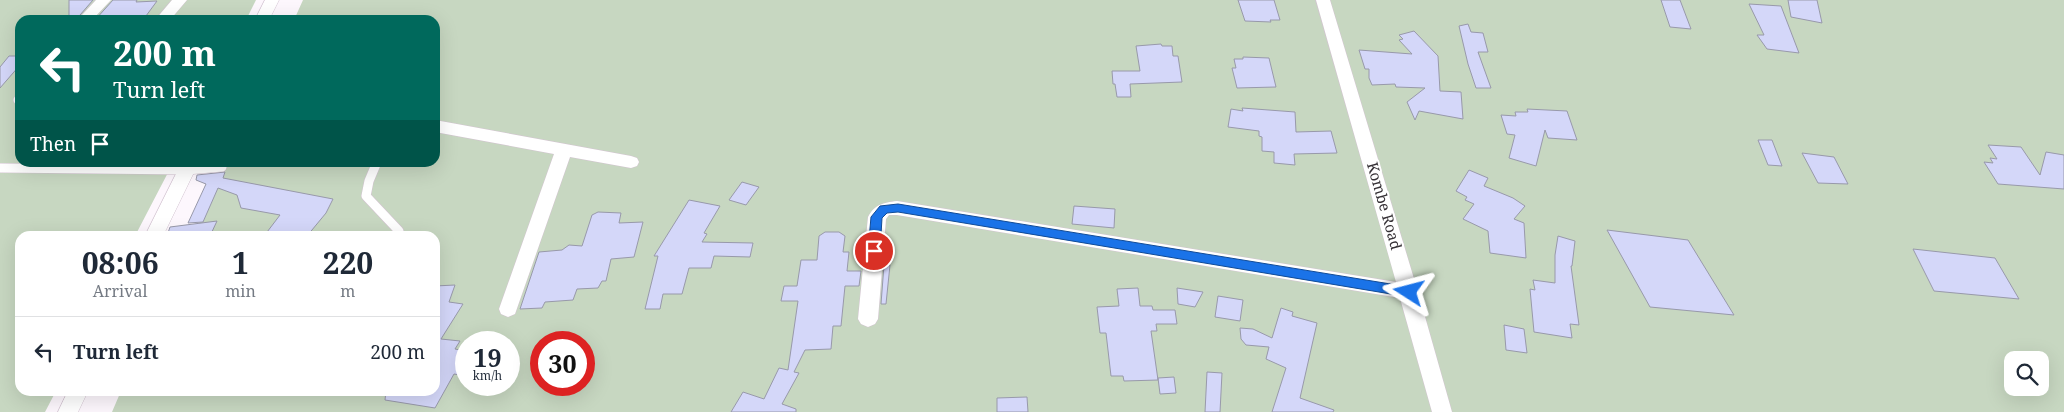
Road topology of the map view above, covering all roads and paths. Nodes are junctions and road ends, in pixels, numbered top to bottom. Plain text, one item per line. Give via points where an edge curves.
1 (104, 0) edge
2 (180, 0) edge
3 (272, 0) edge
4 (1323, 0) edge
5 (89, 15) edge
6 (166, 15) edge
7 (264, 15) edge
8 (440, 127) edge
9 (564, 149) junction
10 (631, 162) dead end
11 (94, 167) edge
12 (188, 167) edge
13 (374, 167) edge
14 (0, 168) edge
15 (156, 231) edge
16 (399, 231) dead end
17 (1409, 292) junction
18 (508, 309) dead end
19 (868, 319) dead end
20 (76, 396) edge
21 (68, 412) edge
22 (1442, 412) edge

1 - 5 street
2 - 6 street
3 - 7 street
4 - 17 street, Kombe Road
8 - 9 street
9 - 10 street
9 - 18 street
11 - 14 lane
12 - 15 street
13 - 16 lane via 366,196
17 - 19 street via 898,208 884,209 877,217
17 - 22 street, Kombe Road
20 - 21 street

